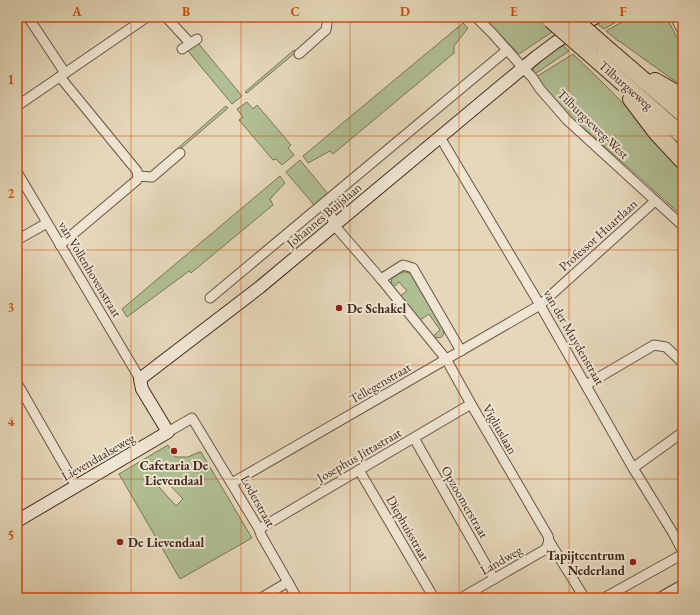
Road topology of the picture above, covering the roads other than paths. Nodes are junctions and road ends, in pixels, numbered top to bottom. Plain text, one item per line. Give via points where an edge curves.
1 (28, 17) edge
2 (147, 17) edge
3 (166, 17) edge
4 (328, 17) edge
5 (476, 17) edge
6 (571, 17) edge
7 (596, 17) edge
8 (675, 17) edge
9 (550, 18) edge
10 (683, 32) edge
11 (190, 43) dead end
12 (507, 50) junction
13 (597, 50) junction
14 (299, 54) dead end
15 (523, 68) junction
16 (618, 68) junction
17 (63, 75) junction
18 (683, 97) edge
19 (17, 106) edge
20 (683, 114) edge
21 (683, 136) edge
22 (440, 137) junction
23 (180, 153) dead end
24 (683, 162) edge
25 (17, 172) edge
26 (138, 176) junction
27 (655, 201) junction
28 (322, 204) junction
29 (47, 223) junction
30 (334, 225) junction
31 (683, 226) edge
32 (17, 240) edge
33 (60, 245) junction
34 (381, 279) junction
35 (210, 298) dead end
36 (540, 305) junction
37 (461, 351) junction
38 (446, 360) junction
39 (683, 363) edge
40 (140, 379) junction
41 (17, 383) edge
42 (586, 385) junction
43 (471, 404) junction
44 (192, 418) joint
45 (168, 432) junction
46 (683, 432) edge
47 (414, 438) junction
48 (633, 468) junction
49 (359, 470) junction
50 (232, 483) junction
51 (76, 486) junction
52 (17, 521) edge
53 (259, 529) junction
54 (549, 541) junction
55 (683, 553) edge
56 (494, 579) junction
57 (288, 582) junction
58 (683, 586) edge
59 (261, 598) edge
60 (297, 598) edge
61 (434, 598) edge
62 (461, 598) edge
63 (586, 598) edge
64 (604, 598) edge
65 (662, 598) edge

1 - 17 street
2 - 17 street
3 - 11 street
4 - 14 street via 326,30
5 - 12 street, Tilburgseweg-West
6 - 13 highway, Tilburgseweg, bridge
7 - 15 street via 556,42
8 - 10 street
9 - 13 highway, Tilburgseweg, bridge
12 - 15 street, Tilburgseweg-West
12 - 28 street, Johannes Buijslaan
13 - 16 highway, Tilburgseweg
15 - 22 street, Johannes Buijslaan
15 - 27 street, Tilburgseweg-West via 567,120
16 - 18 highway
16 - 20 highway, Tilburgseweg
16 - 21 highway, Tilburgseweg
16 - 24 highway via 656,132
17 - 19 street
17 - 26 street via 137,171
22 - 30 street, Johannes Buijslaan
22 - 36 street, van der Muydenstraat
23 - 26 street via 152,177
25 - 29 street, van Vollenhovenstraat
26 - 33 street via 137,180
27 - 31 street, Tilburgseweg-West
27 - 36 street, Professor Huartlaan
28 - 30 street, Vigliuslaan
28 - 35 street, Johannes Buijslaan
29 - 32 street
29 - 33 street, van Vollenhovenstraat
30 - 34 street, Vigliuslaan
30 - 40 street, Johannes Buijslaan via 260,287
33 - 40 street, van Vollenhovenstraat
34 - 37 street via 403,265 413,268
34 - 38 street, Vigliuslaan
36 - 37 street, Tellegenstraat
36 - 42 street, van der Muydenstraat
37 - 38 street, Tellegenstraat
38 - 43 street, Vigliuslaan
38 - 50 street, Tellegenstraat
39 - 42 street via 666,347 654,345
40 - 45 street via 142,389
41 - 51 street
42 - 48 street, van der Muydenstraat
43 - 47 street, Josephus Jittastraat
43 - 54 street, Vigliuslaan
44 - 45 street, Lievendaalseweg
44 - 50 street, Loderstraat
45 - 51 street, Lievendaalseweg
46 - 48 street
47 - 49 street, Josephus Jittastraat
47 - 56 street, Opzoomerstraat
48 - 55 street, van der Muydenstraat
49 - 53 street, Josephus Jittastraat
49 - 61 street, Diephuisstraat
50 - 53 street, Loderstraat
51 - 52 street, Lievendaalseweg
53 - 57 street, Loderstraat
54 - 56 street, Landweg via 546,549
54 - 63 street, Vigliuslaan
55 - 64 street
56 - 62 street, Landweg
57 - 59 street
57 - 60 street, Loderstraat
58 - 65 street

